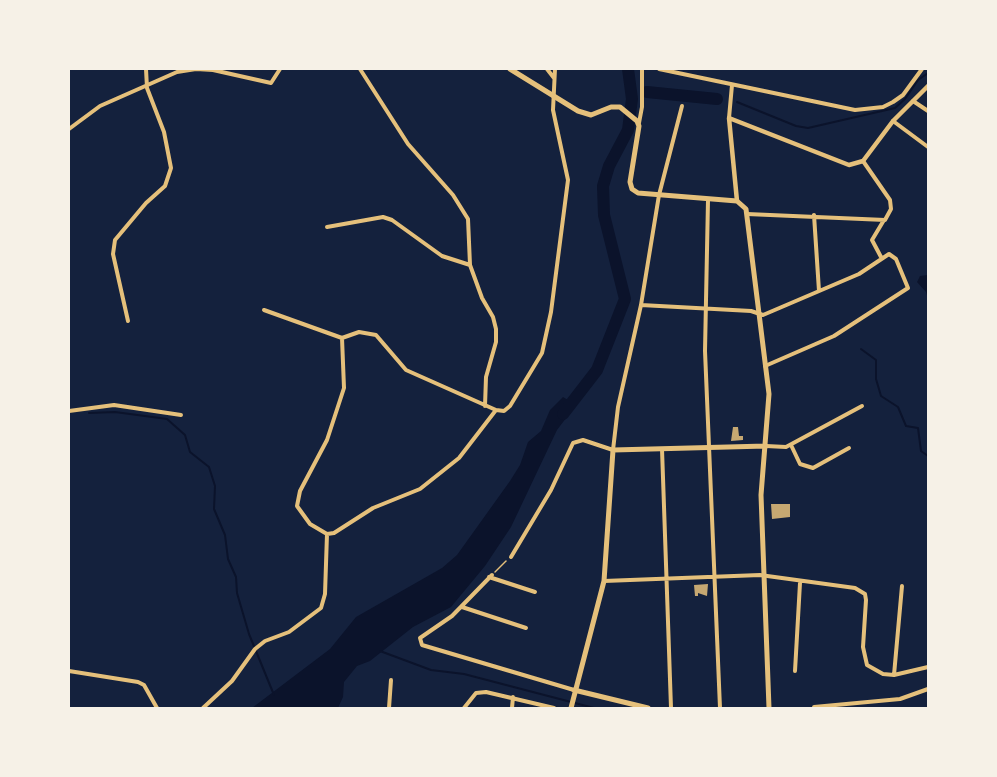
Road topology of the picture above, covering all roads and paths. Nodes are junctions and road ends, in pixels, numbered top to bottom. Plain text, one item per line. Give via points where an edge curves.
1 (146, 69) edge
2 (280, 69) edge
3 (360, 69) edge
4 (510, 69) edge
5 (547, 69) edge
6 (555, 69) edge
7 (642, 69) edge
8 (659, 69) edge
9 (922, 69) edge
10 (555, 78) junction
11 (732, 85) junction
12 (928, 86) edge
13 (147, 88) junction
14 (553, 95) junction
15 (912, 101) junction
16 (682, 106) dead end
17 (928, 111) edge
18 (729, 118) junction
19 (637, 121) junction
20 (893, 121) junction
21 (69, 129) edge
22 (928, 147) edge
23 (862, 161) junction
24 (659, 195) junction
25 (708, 200) junction
26 (737, 201) junction
27 (747, 214) junction
28 (814, 216) junction
29 (885, 220) junction
30 (327, 227) dead end
31 (881, 257) junction
32 (470, 265) junction
33 (819, 291) junction
34 (640, 305) junction
35 (705, 308) junction
36 (264, 310) dead end
37 (757, 315) junction
38 (128, 321) dead end
39 (342, 338) junction
40 (765, 366) junction
41 (485, 406) junction
42 (862, 406) dead end
43 (496, 410) junction
44 (69, 411) edge
45 (181, 415) dead end
46 (791, 445) junction
47 (766, 446) junction
48 (710, 447) junction
49 (849, 448) dead end
50 (662, 449) junction
51 (613, 450) junction
52 (327, 534) junction
53 (511, 557) joint
54 (490, 576) junction
55 (715, 577) junction
56 (764, 577) junction
57 (667, 579) junction
58 (604, 581) junction
59 (800, 583) junction
60 (902, 586) dead end
61 (535, 592) dead end
62 (462, 607) junction
63 (526, 628) dead end
64 (928, 667) edge
65 (69, 671) edge
66 (795, 671) dead end
67 (894, 675) junction
68 (390, 680) dead end
69 (928, 689) edge
70 (574, 690) junction
71 (513, 697) junction
72 (814, 707) edge
73 (157, 708) edge
74 (203, 708) edge
75 (389, 708) edge
76 (464, 708) edge
77 (512, 708) edge
78 (554, 708) edge
79 (571, 708) edge
80 (648, 708) edge
81 (671, 708) edge
82 (720, 708) edge
83 (769, 708) edge

1 - 13 street
2 - 13 street via 271,83 196,69 177,72
3 - 32 street via 408,144 464,210 470,229
4 - 14 main road
5 - 10 street
6 - 10 street
7 - 19 street via 642,107
8 - 11 street
9 - 11 street via 903,95 888,105 855,110
10 - 14 street
11 - 18 street
12 - 15 street
13 - 21 street via 100,106
13 - 38 street via 169,152 170,176 114,240 112,254
14 - 19 main road via 587,114 620,107
14 - 43 street via 568,180 550,322 533,370 510,406 504,411
15 - 17 street
15 - 20 street
16 - 24 street
18 - 23 street via 838,163
18 - 26 street
19 - 24 main road via 632,189
20 - 22 street
20 - 23 street
23 - 29 street via 890,200 891,209
24 - 25 main road
24 - 34 street
25 - 26 main road
25 - 35 street
26 - 27 main road
27 - 28 street
27 - 37 main road
28 - 29 street
28 - 33 street
29 - 31 street via 872,240
30 - 32 street via 383,217 442,256
31 - 33 street via 859,274
31 - 40 street via 889,254 896,259 908,288 834,336
32 - 41 street via 496,329 486,377
33 - 37 street
34 - 35 street
34 - 51 street
35 - 37 street via 751,311
35 - 48 street
36 - 39 street
37 - 40 main road
39 - 41 street via 359,332 376,335 406,370
39 - 52 street via 342,396 297,506 310,524
40 - 47 main road via 769,404
41 - 43 street
42 - 46 street
43 - 52 street via 459,458 420,489 373,508
44 - 45 street via 114,405
46 - 47 street
46 - 49 street via 800,464 813,468
47 - 48 main road
47 - 56 main road via 761,495
48 - 50 main road
48 - 55 street
50 - 51 main road
50 - 57 street
51 - 53 street via 583,440 573,443 551,490
51 - 58 main road
52 - 74 street via 321,608 289,632 255,649 232,681
53 - 54 path
54 - 61 street
54 - 62 street
55 - 56 street
55 - 57 street
55 - 82 street
56 - 59 street
56 - 83 main road
57 - 58 street
57 - 81 street
58 - 70 main road
59 - 66 street
59 - 67 street via 855,588 864,594 863,647 867,665
60 - 67 street
62 - 63 street
62 - 70 street via 420,638 422,645
64 - 67 street
65 - 73 street via 138,682 144,685
68 - 75 street
69 - 72 street via 900,699
70 - 79 main road
70 - 80 main road
71 - 76 street via 476,693
71 - 77 street
71 - 78 street

